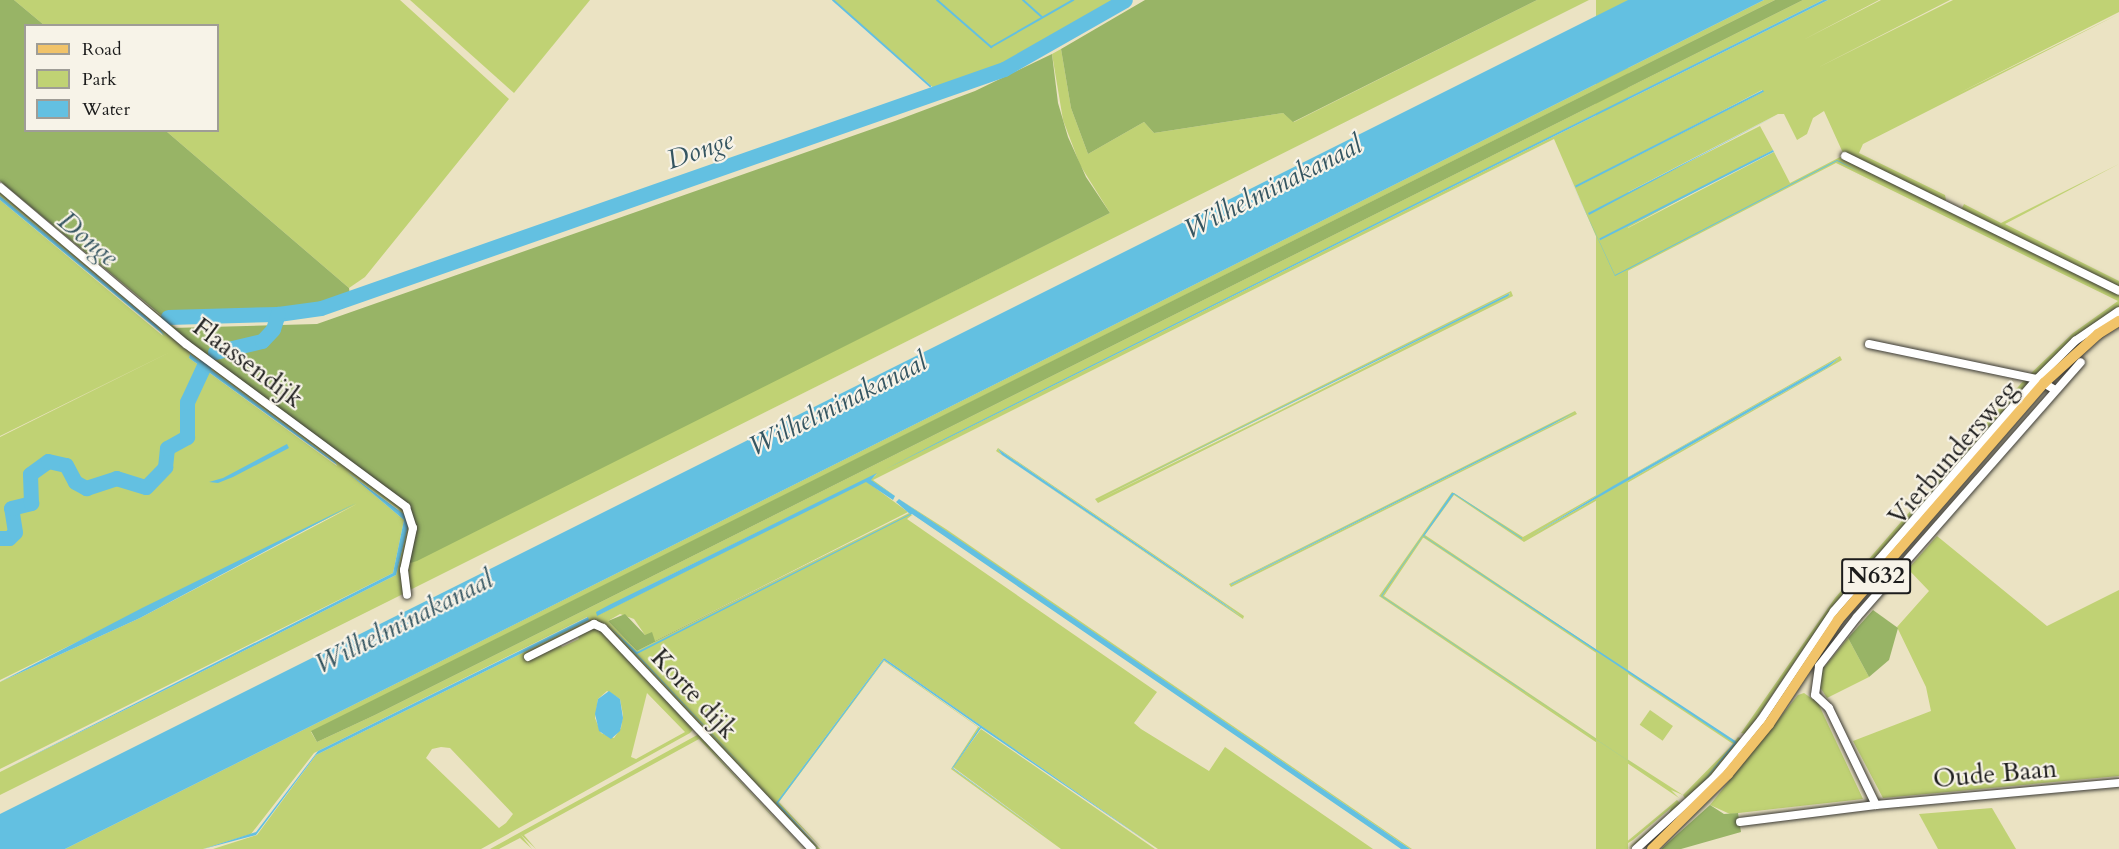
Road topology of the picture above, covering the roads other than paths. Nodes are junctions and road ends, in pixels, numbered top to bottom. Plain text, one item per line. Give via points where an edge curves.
1 (1845, 156) dead end
2 (0, 187) edge
3 (2119, 291) edge
4 (2119, 311) edge
5 (2119, 321) edge
6 (1869, 344) dead end
7 (2081, 362) dead end
8 (2041, 381) junction
9 (2055, 390) junction
10 (407, 596) dead end
11 (528, 657) dead end
12 (2119, 783) edge
13 (1876, 805) junction
14 (1740, 822) dead end
15 (812, 849) edge
16 (1636, 849) edge
17 (1652, 849) edge

1 - 3 street
2 - 10 street, Flaassendijk via 186,344 406,507 413,528 404,570
4 - 8 street, Vierbundersweg via 2075,341
5 - 8 main road, Vierbundersweg / N632
6 - 8 street, Vierbundersweg
7 - 9 street, Vierbundersweg
8 - 9 street
8 - 16 street, Vierbundersweg via 1834,611 1761,720 1713,779
8 - 17 main road, Vierbundersweg / N632 via 1838,620 1769,724 1728,774
9 - 13 street, Vierbundersweg via 1819,666 1815,691 1829,708
11 - 15 street, Korte dijk via 594,624 603,628
12 - 13 street, Oude Baan
13 - 14 street, Oude Baan

